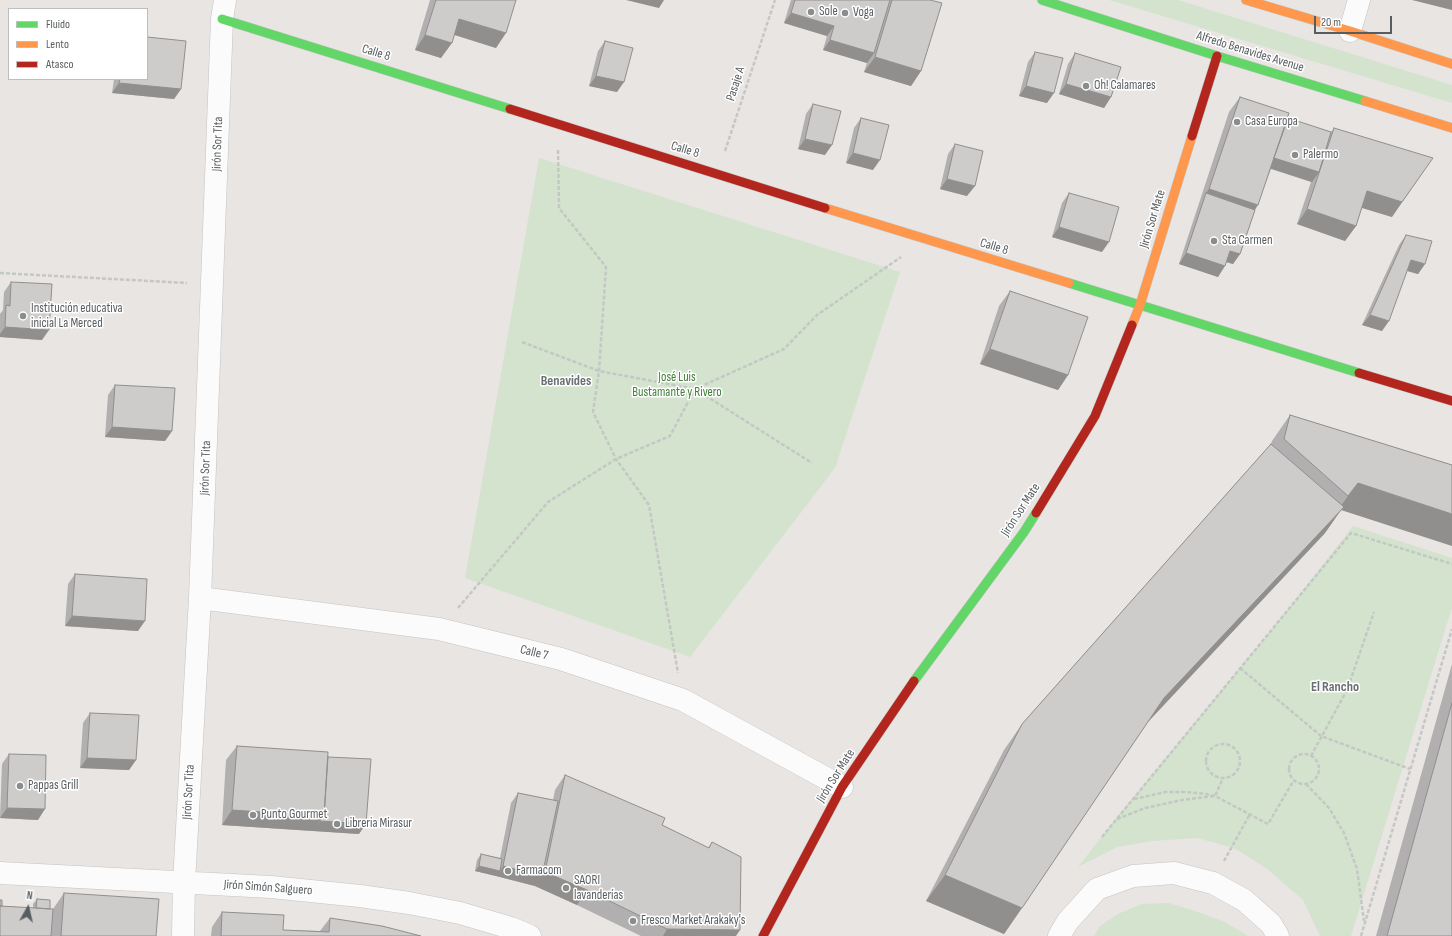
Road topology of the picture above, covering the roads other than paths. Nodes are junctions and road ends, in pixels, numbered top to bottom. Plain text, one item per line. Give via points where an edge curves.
1 (1042, 0) edge
2 (1246, 0) edge
3 (1360, 0) edge
4 (224, 10) edge
5 (1350, 31) junction
6 (1216, 56) junction
7 (1452, 64) edge
8 (1452, 128) edge
9 (1140, 305) junction
10 (1452, 401) edge
11 (200, 598) junction
12 (842, 788) junction
13 (0, 872) edge
14 (184, 882) junction
15 (183, 936) edge
16 (530, 936) edge
17 (763, 936) edge
18 (1059, 936) edge
19 (1278, 936) edge

1 - 6 street, Alfredo Benavides Avenue
2 - 5 street
3 - 5 street
4 - 9 street, Calle 8 via 557,124
4 - 11 street, Jirón Sor Tita
5 - 7 street
6 - 8 street, Alfredo Benavides Avenue
6 - 9 street, Jirón Sor Mate
9 - 10 street, Calle 8
9 - 12 street, Jirón Sor Mate via 1095,416 1024,532 931,657
11 - 12 street, Calle 7 via 439,629 561,659 683,700
11 - 14 street, Jirón Sor Tita
12 - 17 street, Jirón Sor Mate
13 - 14 street, Jirón Simón Salguero
14 - 15 street, Jirón Sor Tita
14 - 16 street, Jirón Simón Salguero via 360,896 409,903 460,914
18 - 19 street via 1068,921 1097,889 1133,876 1174,874 1212,883 1244,900 1270,924

